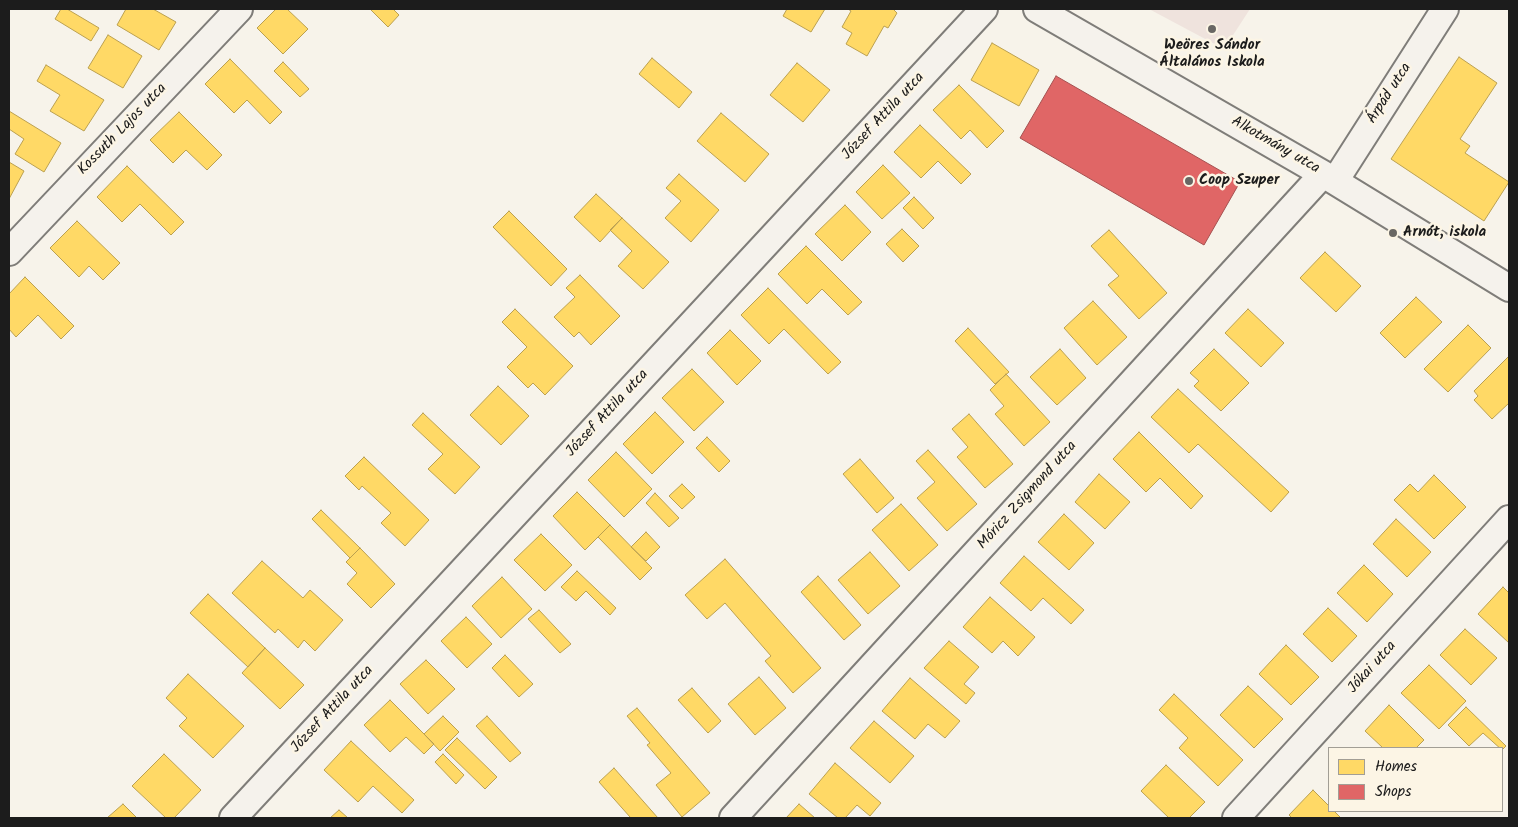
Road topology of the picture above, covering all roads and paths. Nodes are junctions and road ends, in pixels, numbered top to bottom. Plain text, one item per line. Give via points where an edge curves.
1 (239, 9) edge
2 (984, 9) edge
3 (1037, 9) edge
4 (1446, 9) edge
5 (1329, 177) junction
6 (9, 252) edge
7 (1509, 288) edge
8 (1509, 519) edge
9 (233, 818) edge
10 (733, 818) edge
11 (1236, 818) edge

1 - 6 street, Kossuth Lajos utca
2 - 9 street, József Attila utca
3 - 5 street, Alkotmány utca
4 - 5 street, Árpád utca
5 - 7 street, Alkotmány utca
5 - 10 street, Móricz Zsigmond utca
8 - 11 street, Jókai utca

